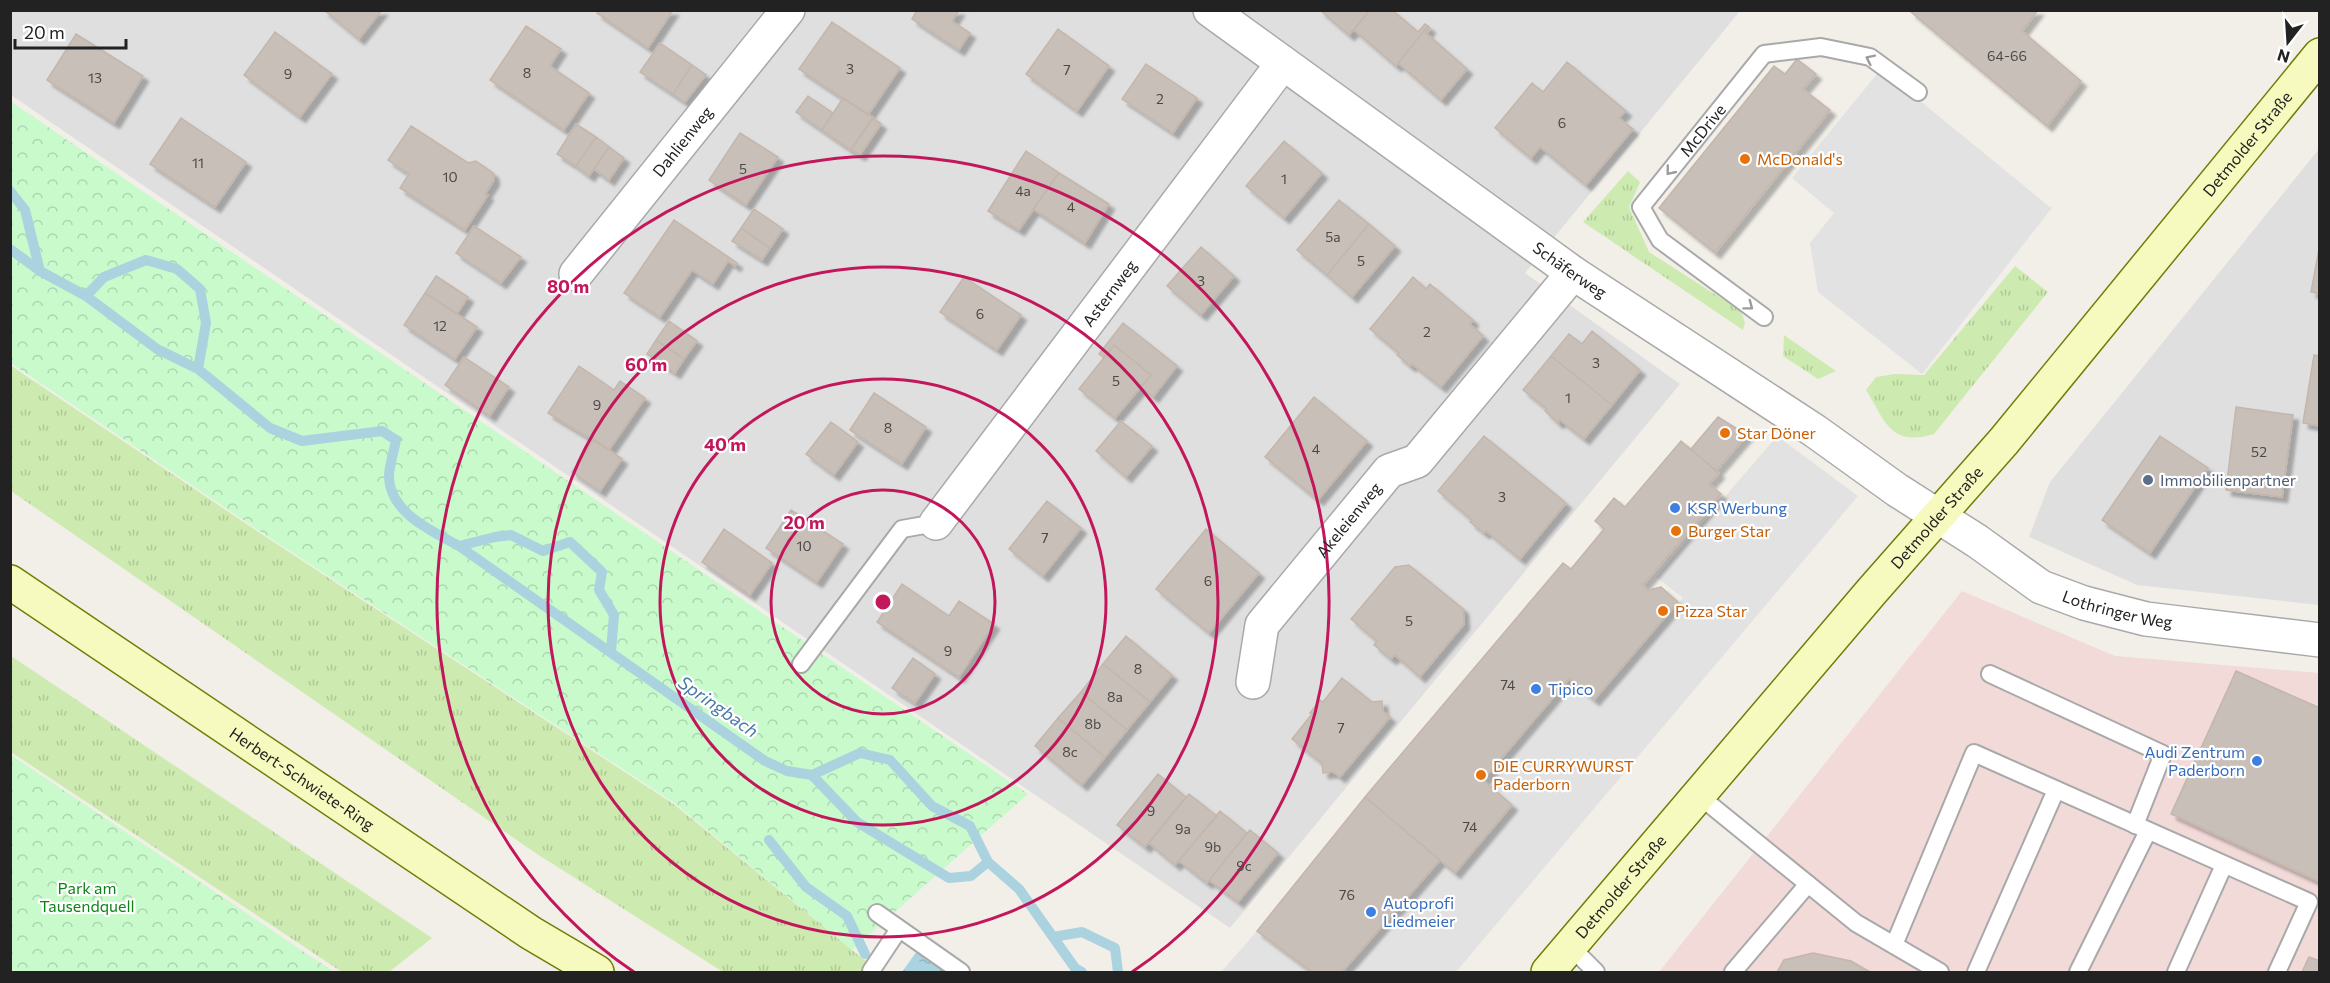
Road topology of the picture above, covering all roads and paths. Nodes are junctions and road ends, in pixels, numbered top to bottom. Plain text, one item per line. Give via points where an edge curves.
1 (788, 10) edge
2 (1210, 10) edge
3 (2319, 55) edge
4 (1283, 63) junction
5 (1918, 92) dead end
6 (1573, 273) junction
7 (576, 274) dead end
8 (1764, 317) dead end
9 (1938, 516) junction
10 (936, 523) joint
11 (10, 582) edge
12 (2319, 640) edge
13 (801, 664) dead end
14 (1990, 674) dead end
15 (1253, 682) dead end
16 (2056, 790) junction
17 (1697, 794) junction
18 (2141, 828) junction
19 (2224, 865) junction
20 (1808, 884) junction
21 (877, 913) dead end
22 (899, 929) junction
23 (1894, 945) junction
24 (1570, 946) junction
25 (871, 971) dead end
26 (597, 972) edge
27 (961, 972) edge
28 (1548, 972) edge
29 (1596, 972) edge
30 (1734, 972) edge
31 (1940, 972) edge
32 (1976, 972) edge
33 (2078, 972) edge
34 (2176, 972) edge
35 (2277, 972) edge

1 - 7 street, Dahlienweg
2 - 4 street, Schäferweg
3 - 9 main road, Detmolder Straße via 2004,441
4 - 6 street, Schäferweg
4 - 10 street, Asternweg
5 -> 8 lane, McDrive via 1870,57 1821,46 1764,54 1641,207 1660,240
6 - 9 street, Schäferweg
6 - 15 street, Akeleienweg via 1417,460 1389,471 1262,626
9 - 12 street, Lothringer Weg via 2042,587 2084,603 2146,619
9 - 17 main road, Detmolder Straße
10 - 13 lane via 902,529
11 - 26 main road, Herbert-Schwiete-Ring via 531,933
14 - 18 lane via 2163,754
16 - 18 lane
16 - 23 lane via 1974,753
16 - 32 lane
17 - 20 lane
17 - 24 main road, Detmolder Straße
18 - 19 lane
18 - 33 lane
19 - 34 lane
19 - 35 lane via 2309,902
20 - 23 lane via 1856,923
20 - 30 lane
21 - 22 lane
22 - 25 lane
22 - 27 lane
23 - 31 lane
24 - 28 main road, Detmolder Straße
24 - 29 lane

